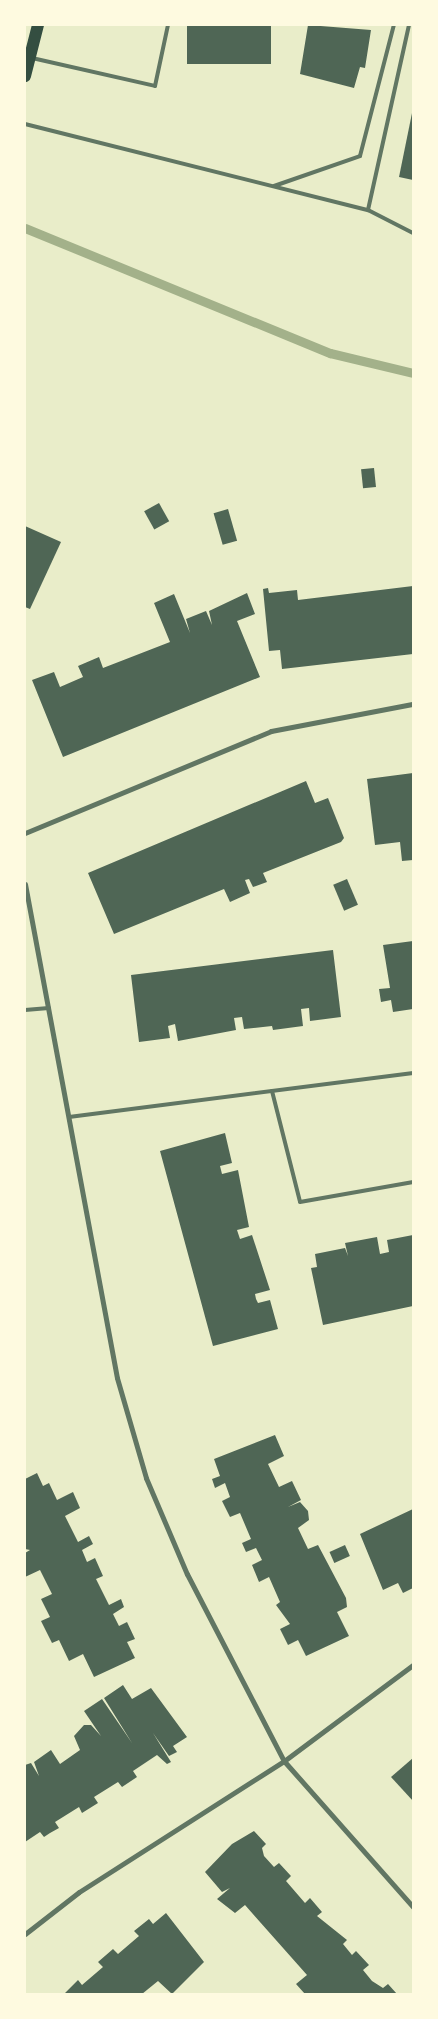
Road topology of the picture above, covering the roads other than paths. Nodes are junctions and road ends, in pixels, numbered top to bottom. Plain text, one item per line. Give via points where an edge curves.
1 (38, 25) edge
2 (168, 25) edge
3 (394, 25) edge
4 (409, 25) edge
5 (30, 58) junction
6 (25, 76) edge
7 (25, 124) edge
8 (274, 186) junction
9 (368, 210) junction
10 (413, 233) edge
11 (413, 704) edge
12 (25, 833) edge
13 (25, 884) edge
14 (49, 1008) junction
15 (25, 1010) edge
16 (413, 1073) edge
17 (272, 1091) junction
18 (69, 1117) junction
19 (413, 1182) edge
20 (413, 1665) edge
21 (284, 1761) junction
22 (413, 1907) edge
23 (25, 1934) edge

1 - 5 main road
2 - 5 lane via 155,86
3 - 8 lane via 360,156
4 - 9 lane
5 - 6 main road
7 - 8 lane
8 - 9 lane
9 - 10 lane
11 - 12 street via 271,731
13 - 14 street
14 - 15 lane
14 - 18 street
16 - 17 lane
17 - 18 lane
17 - 19 lane via 300,1202
18 - 21 street via 117,1378 146,1478 187,1574
20 - 21 street
21 - 22 street
21 - 23 street via 79,1892

